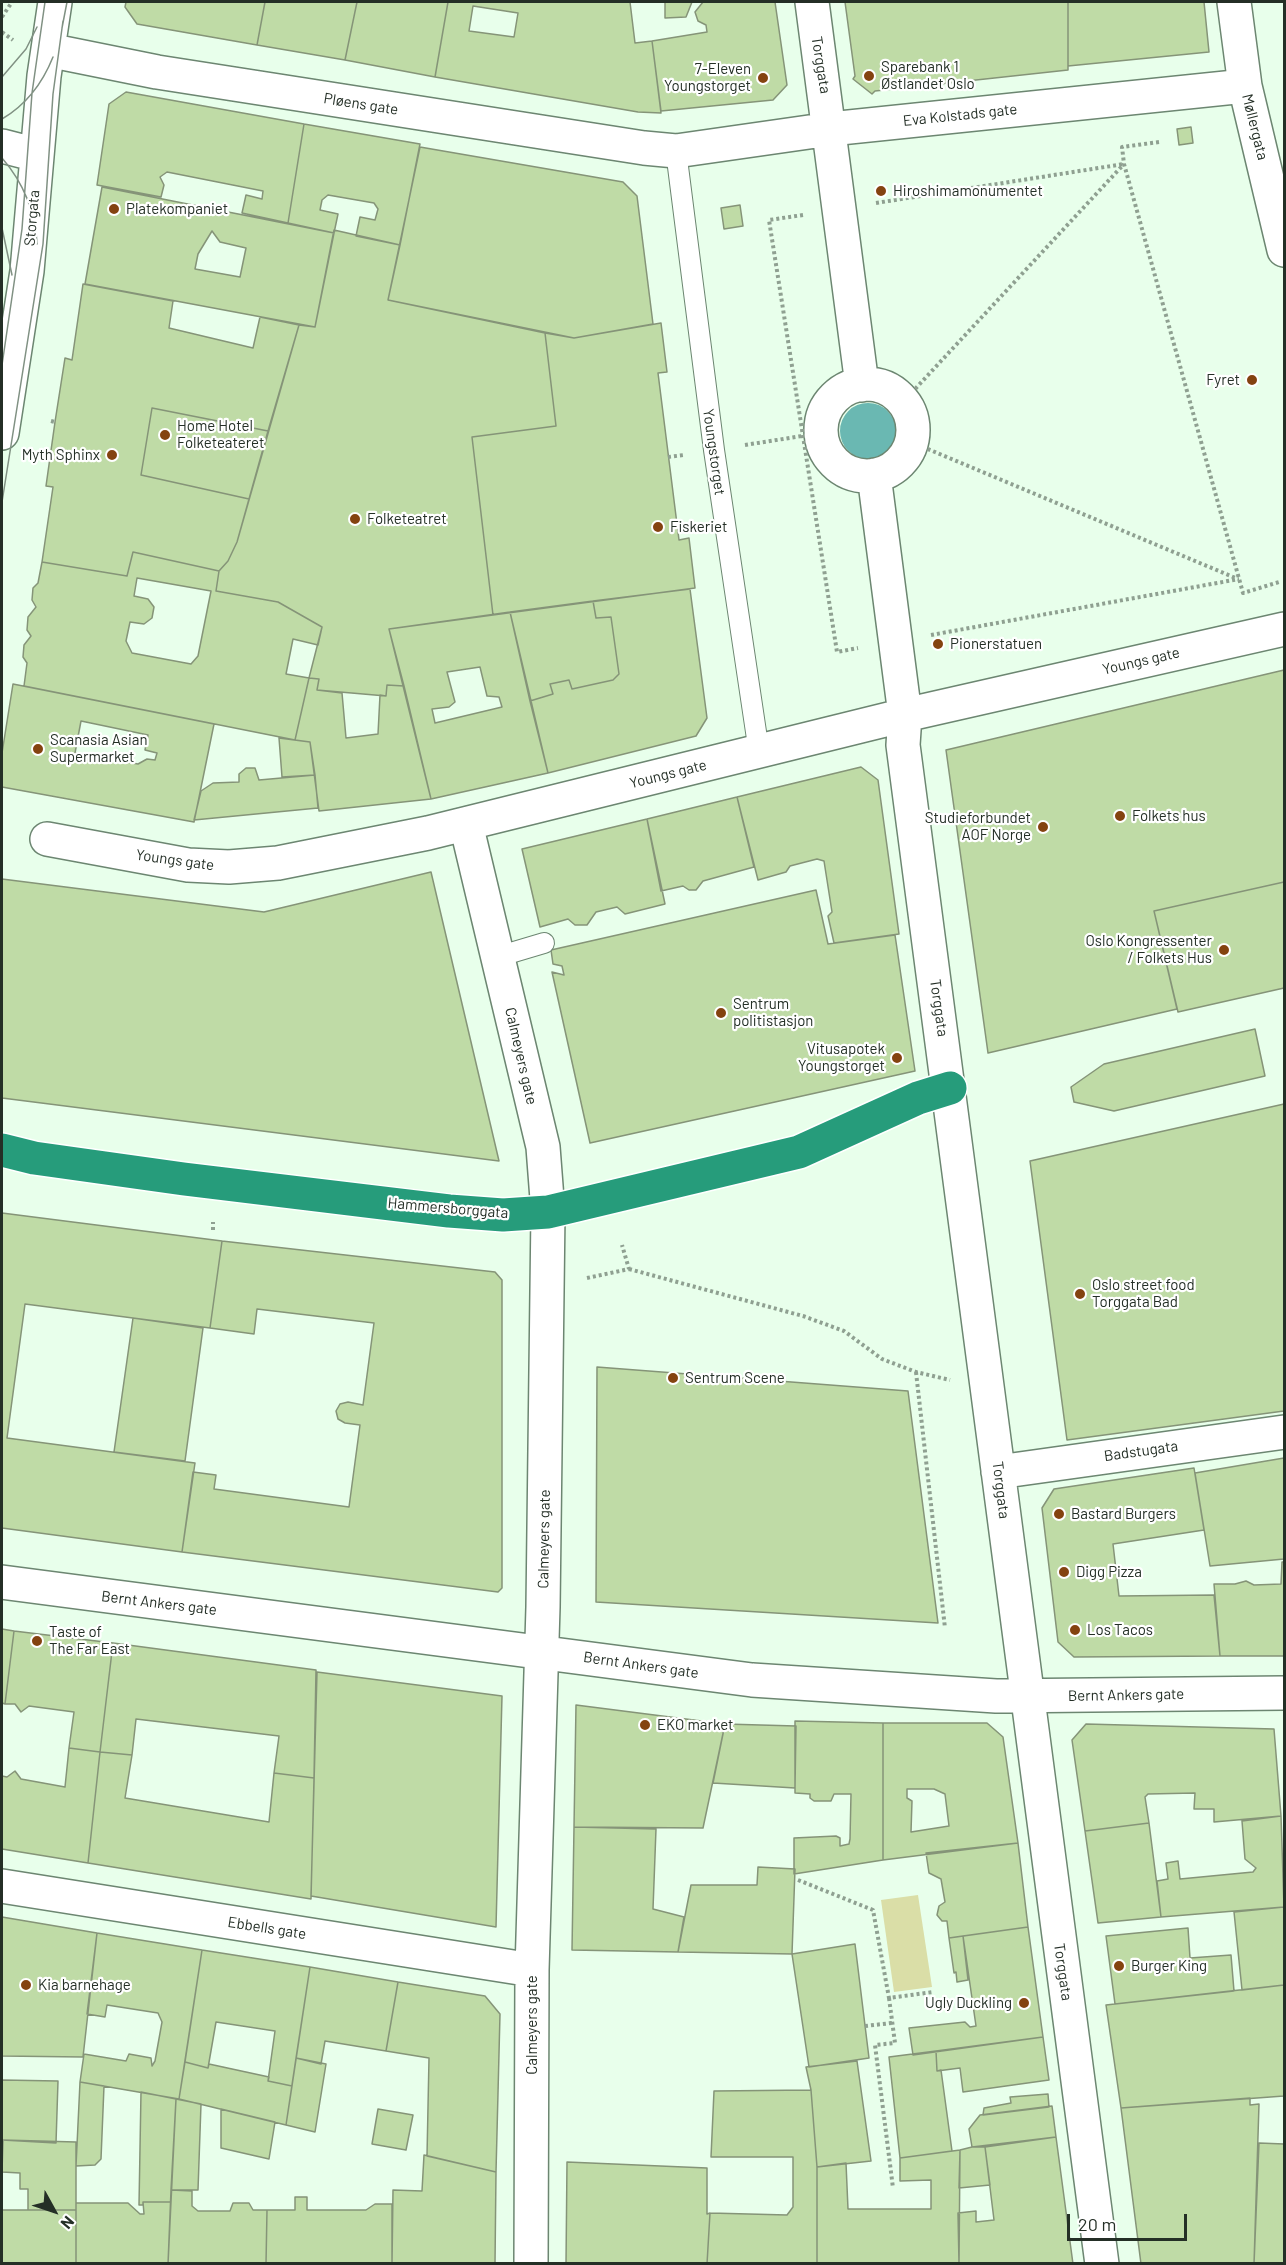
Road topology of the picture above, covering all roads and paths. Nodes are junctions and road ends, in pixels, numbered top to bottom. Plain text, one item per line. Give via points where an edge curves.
1 (12, 2) edge
2 (55, 2) edge
3 (812, 2) edge
4 (1234, 2) edge
5 (2, 17) edge
6 (48, 50) junction
7 (1245, 86) junction
8 (830, 129) junction
9 (1159, 142) dead end
10 (2, 146) edge
11 (676, 151) junction
12 (37, 155) junction
13 (1124, 164) junction
14 (840, 209) junction
15 (1284, 250) edge
16 (862, 380) junction
17 (907, 398) junction
18 (2, 433) edge
19 (812, 435) junction
20 (917, 445) junction
21 (738, 446) dead end
22 (688, 454) dead end
23 (668, 457) dead end
24 (875, 481) junction
25 (1239, 579) junction
26 (1280, 582) dead end
27 (1284, 628) edge
28 (896, 642) junction
29 (905, 716) junction
30 (759, 752) junction
31 (466, 824) junction
32 (47, 839) dead end
33 (544, 943) dead end
34 (497, 957) junction
35 (950, 1088) junction
36 (2, 1150) edge
37 (548, 1212) junction
38 (213, 1222) dead end
39 (213, 1230) dead end
40 (622, 1245) dead end
41 (629, 1269) junction
42 (587, 1278) dead end
43 (916, 1372) junction
44 (959, 1382) dead end
45 (1284, 1432) edge
46 (998, 1472) junction
47 (2, 1582) edge
48 (945, 1629) dead end
49 (542, 1652) junction
50 (1284, 1693) edge
51 (1028, 1696) junction
52 (798, 1880) dead end
53 (2, 1886) edge
54 (532, 1970) junction
55 (933, 1992) dead end
56 (889, 1998) junction
57 (892, 2023) junction
58 (865, 2026) dead end
59 (893, 2188) dead end
60 (531, 2264) edge
61 (1102, 2264) edge

1 - 5 path
2 - 6 street, Storgata
3 - 8 street, Torggata
4 - 7 street, Møllergata
6 - 11 street, Pløens gate via 157,72
6 - 12 street, Storgata
7 - 8 street, Eva Kolstads gate
7 - 15 street, Møllergata
8 - 11 street, Eva Kolstads gate
8 - 14 street
9 - 13 path via 1122,147
10 - 12 street
11 - 30 lane, Youngstorget via 714,450
12 - 18 street, Storgata via 27,271
13 - 14 path
13 - 17 path
13 - 25 path
14 - 16 street
14 - 19 path via 769,220
16 - 17 street
16 - 17 path via 883,377 899,384
16 - 19 street via 830,403
16 - 19 path via 844,379 828,390 816,407
17 - 20 street
17 - 20 path via 921,412 924,430
19 - 21 path
19 - 24 street via 834,462
19 - 24 path via 820,463 833,478 851,486
19 - 28 path via 837,652
20 - 24 street
20 - 24 path via 914,464 902,477
20 - 25 path
22 - 23 path
24 - 28 street
25 - 26 path via 1243,593
25 - 28 path
27 - 29 street, Youngs gate
28 - 29 street
29 - 30 street, Youngs gate
29 - 35 street, Torggata via 903,745
30 - 31 street, Youngs gate
31 - 32 street, Youngs gate via 278,863 229,867 188,865
31 - 34 street, Calmeyers gate
33 - 34 lane
34 - 37 street, Calmeyers gate via 543,1147
35 - 37 highway, Hammersborggata via 897,1107 799,1152
35 - 46 street, Torggata
36 - 37 highway, Hammersborggata via 184,1179 449,1211 503,1215
37 - 49 street, Calmeyers gate
38 - 39 path
40 - 41 path
41 - 42 path
41 - 43 path via 844,1331 882,1359
43 - 44 path
43 - 48 path
45 - 46 street, Badstugata
46 - 51 street, Torggata
47 - 49 street, Bernt Ankers gate
49 - 51 street, Bernt Ankers gate via 752,1680
49 - 54 street, Calmeyers gate
50 - 51 street, Bernt Ankers gate
51 - 61 street, Torggata
52 - 56 path via 873,1910
53 - 54 street, Ebbells gate
54 - 60 street, Calmeyers gate
55 - 56 path
56 - 57 path
57 - 58 path
57 - 59 path via 895,2043 875,2045

